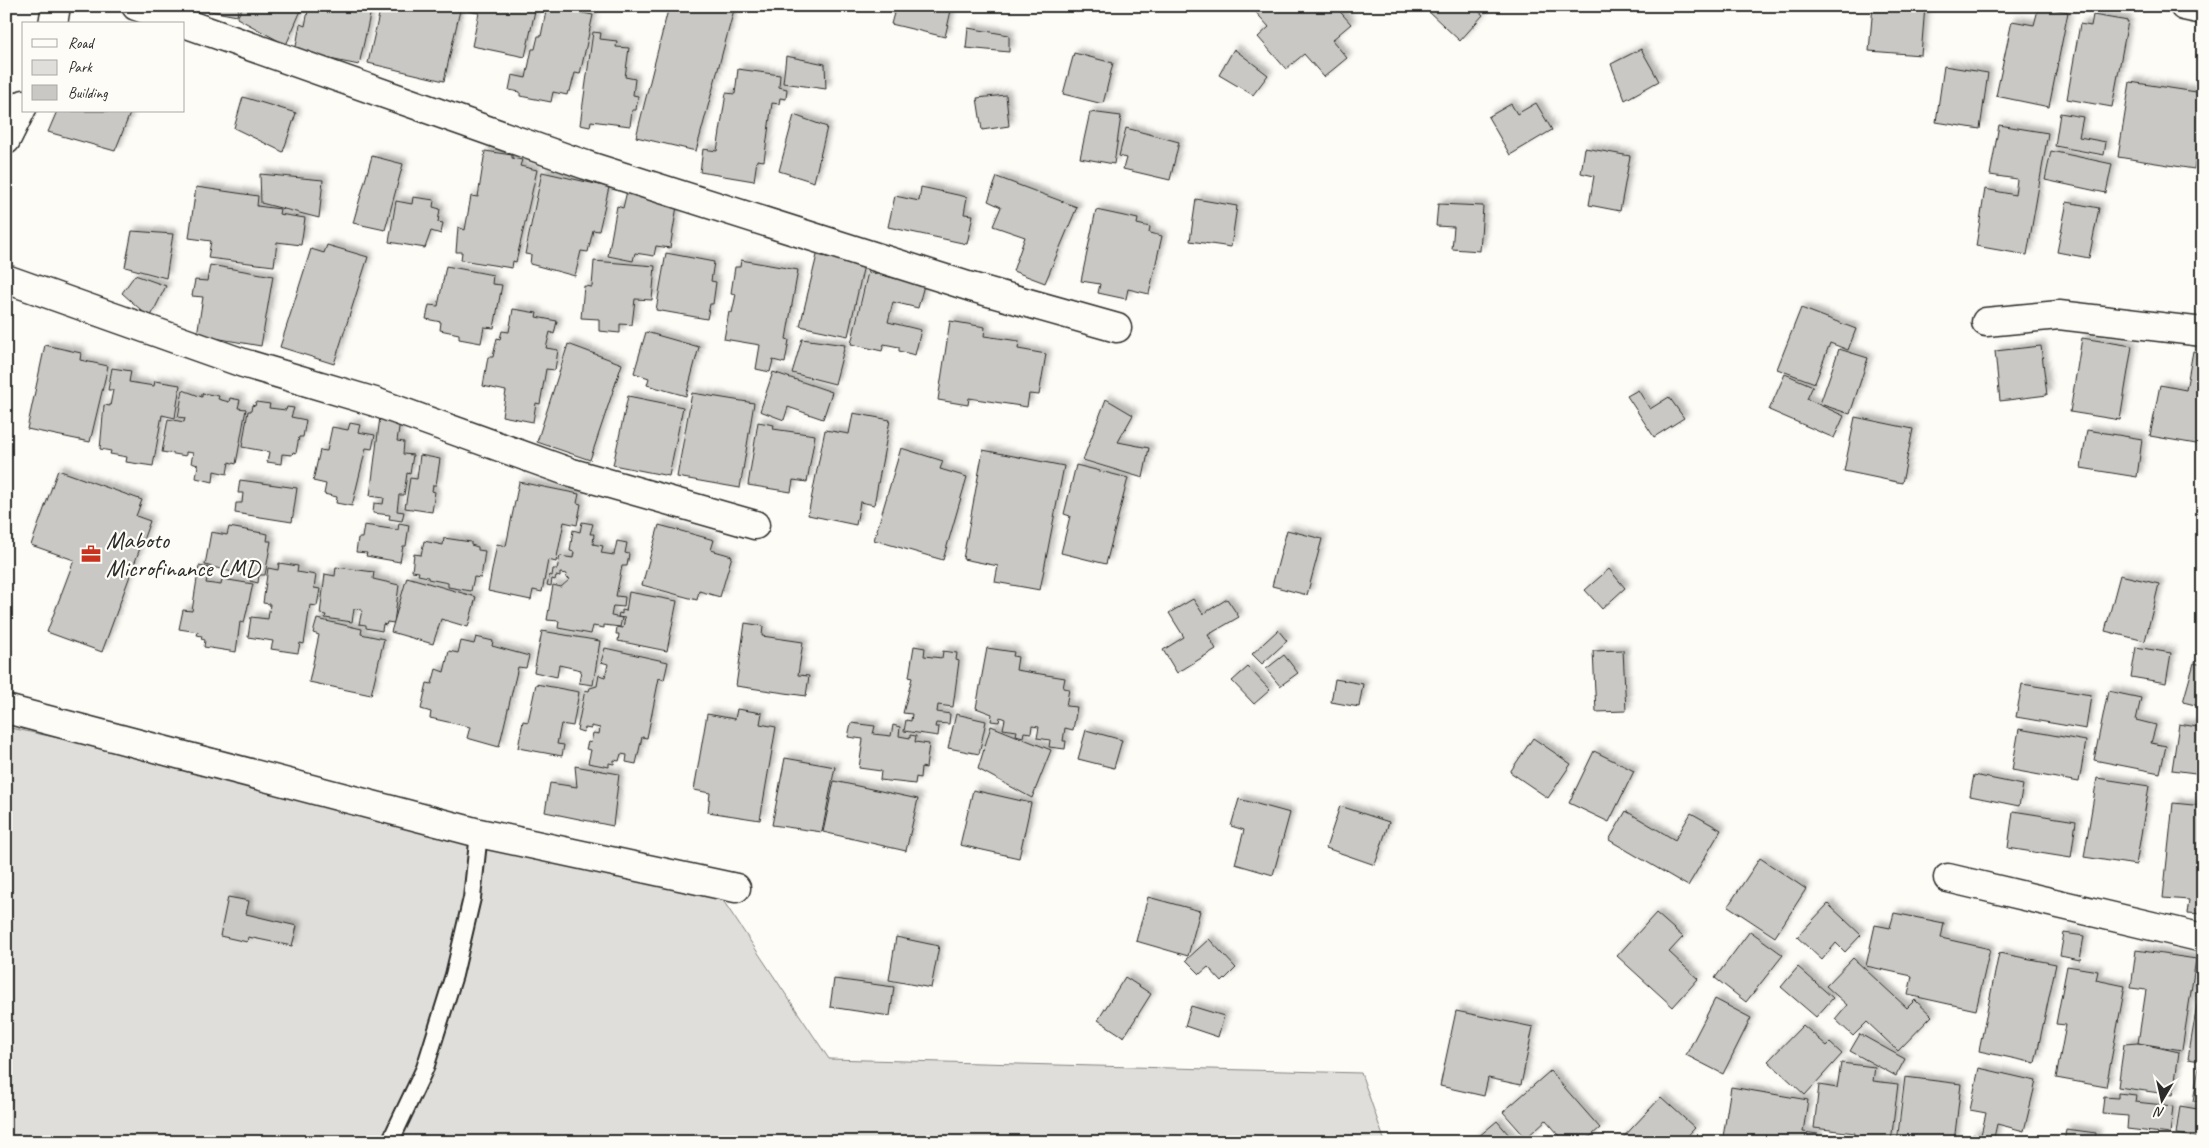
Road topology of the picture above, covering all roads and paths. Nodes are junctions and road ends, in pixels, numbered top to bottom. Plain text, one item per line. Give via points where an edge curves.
1 (56, 6) edge
2 (136, 6) edge
3 (2184, 6) edge
4 (2203, 10) edge
5 (52, 22) edge
6 (182, 22) edge
7 (185, 23) edge
8 (22, 108) edge
9 (6, 140) edge
10 (6, 279) edge
11 (1986, 322) dead end
12 (1117, 328) dead end
13 (2203, 332) edge
14 (755, 525) dead end
15 (6, 709) edge
16 (479, 833) junction
17 (1948, 878) dead end
18 (736, 888) dead end
19 (2203, 938) edge
20 (391, 1141) edge

1 - 5 street
2 - 6 street
3 - 4 street
7 - 12 street via 586,164 971,287
8 - 9 street
10 - 14 street via 244,363 375,402 572,473
11 - 13 street via 2059,315
15 - 16 street
16 - 18 street
16 - 20 lane via 472,898 454,975 425,1068
17 - 19 street

